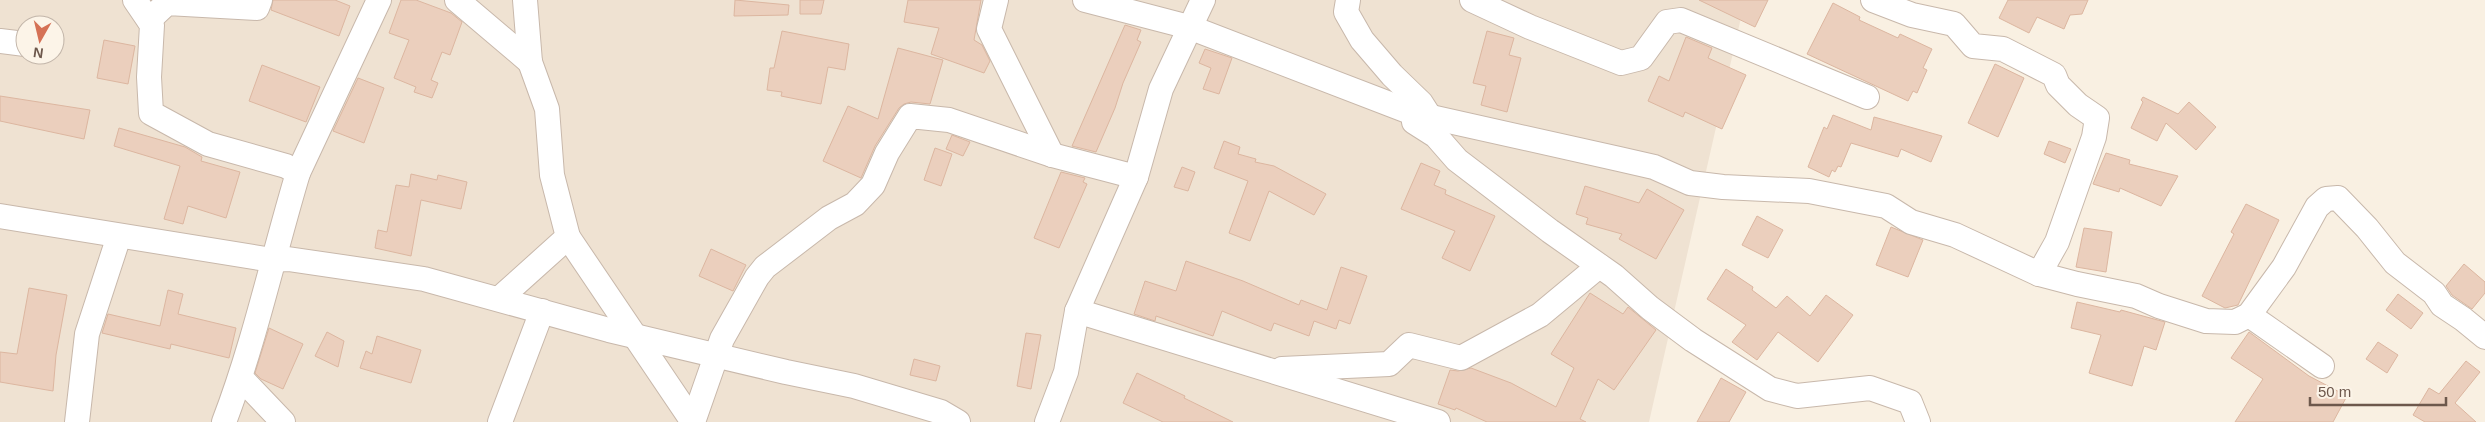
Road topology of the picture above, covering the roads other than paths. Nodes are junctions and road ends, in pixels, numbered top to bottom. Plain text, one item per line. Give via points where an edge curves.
1 (135, 0) edge
2 (260, 0) edge
3 (379, 0) edge
4 (457, 0) edge
5 (525, 0) edge
6 (996, 0) edge
7 (1085, 0) edge
8 (1203, 0) edge
9 (1348, 0) edge
10 (1472, 0) edge
11 (1873, 0) edge
12 (149, 20) junction
13 (1189, 27) junction
14 (0, 41) edge
15 (15, 43) edge
16 (530, 62) junction
17 (1867, 97) dead end
18 (1421, 115) junction
19 (1052, 155) junction
20 (298, 173) junction
21 (1136, 178) junction
22 (0, 216) edge
23 (119, 236) junction
24 (568, 237) junction
25 (272, 260) junction
26 (1599, 266) junction
27 (2039, 274) junction
28 (499, 299) junction
29 (542, 311) junction
30 (1076, 311) junction
31 (2249, 315) junction
32 (635, 336) junction
33 (2485, 338) edge
34 (717, 357) junction
35 (2322, 366) dead end
36 (1265, 370) junction
37 (241, 378) junction
38 (76, 422) edge
39 (224, 422) edge
40 (283, 422) edge
41 (500, 422) edge
42 (693, 422) edge
43 (958, 422) edge
44 (1047, 422) edge
45 (1438, 422) edge
46 (1918, 422) edge

1 - 12 street
2 - 12 street via 257,8 167,3
3 - 20 street
4 - 16 street
5 - 16 street
6 - 19 street via 990,29
7 - 13 street
8 - 13 street
9 - 18 street via 1346,12 1362,40 1421,103
10 - 17 street via 1621,63 1641,58 1667,22 1681,20
11 - 27 street via 1912,15 1954,24 1973,46 2003,49 2054,75 2065,92 2097,118 2094,137 2057,242
12 - 20 street via 152,25 151,113 208,144 286,166
13 - 18 street
13 - 21 street via 1161,89
14 - 15 street
16 - 24 street via 547,109 552,175
18 - 26 street via 1414,122 1436,136 1457,160
18 - 27 street via 1654,168 1690,183 1810,191 1886,206 1911,222 1955,234
19 - 21 street
19 - 34 street via 949,120 910,116 887,153 873,185 855,204 829,218 757,277 722,339
20 - 25 street
21 - 30 street
22 - 23 street
23 - 25 street
23 - 38 street via 87,334
24 - 28 street
24 - 32 street
25 - 28 street via 424,278
25 - 37 street
26 - 36 street via 1540,315 1461,358 1409,346 1389,364
26 - 46 street via 1693,340 1770,389 1797,396 1870,388 1910,402
27 - 31 street via 2136,296 2206,320 2235,322
28 - 29 street
29 - 32 street
29 - 41 street
30 - 36 street
30 - 44 street via 1066,372
31 - 33 street via 2284,267 2317,207 2326,199 2338,198 2395,263
31 - 35 street
32 - 34 street
32 - 42 street
34 - 42 street
34 - 43 street via 862,388 941,412
36 - 45 street
37 - 39 street
37 - 40 street

